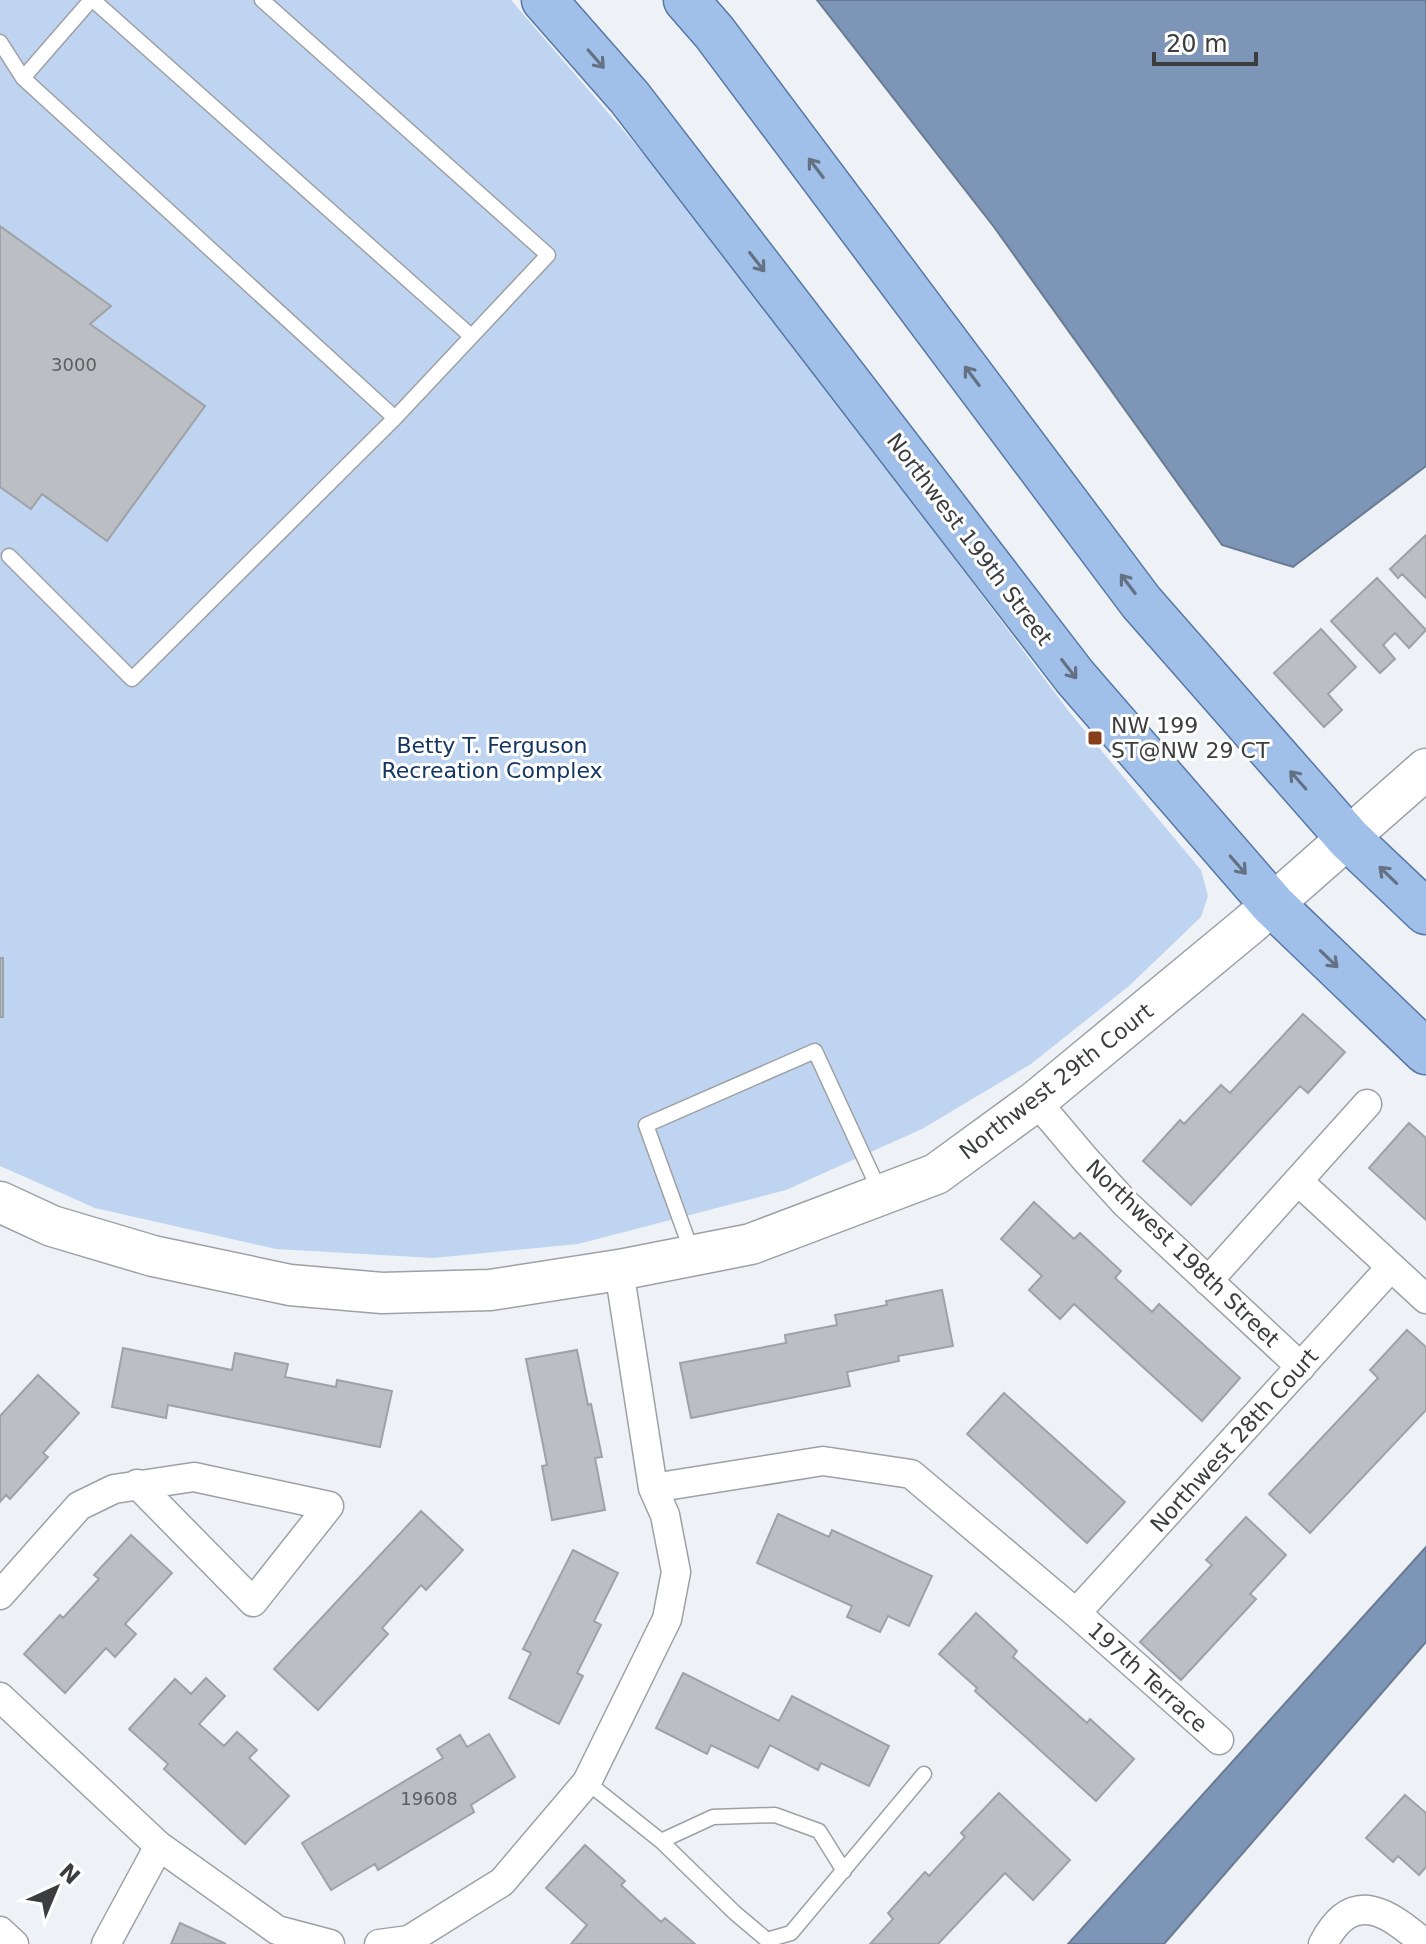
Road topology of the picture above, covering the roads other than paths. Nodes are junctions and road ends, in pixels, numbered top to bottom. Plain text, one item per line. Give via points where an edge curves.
1 (92, 0) edge
2 (262, 0) edge
3 (544, 0) edge
4 (686, 0) edge
5 (0, 42) edge
6 (23, 78) junction
7 (471, 336) junction
8 (395, 418) junction
9 (9, 556) dead end
10 (1426, 769) edge
11 (1349, 839) junction
12 (1273, 905) junction
13 (1426, 912) edge
14 (1426, 1052) edge
15 (1036, 1101) junction
16 (1367, 1104) dead end
17 (1298, 1181) junction
18 (882, 1194) junction
19 (0, 1202) edge
20 (693, 1256) junction
21 (1391, 1267) junction
22 (619, 1270) junction
23 (1208, 1281) junction
24 (1426, 1299) edge
25 (1301, 1367) junction
26 (137, 1484) junction
27 (653, 1488) junction
28 (0, 1595) edge
29 (1076, 1613) junction
30 (0, 1697) edge
31 (1219, 1740) dead end
32 (924, 1774) dead end
33 (587, 1782) junction
34 (661, 1841) junction
35 (159, 1846) junction
36 (844, 1871) junction
37 (0, 1931) edge
38 (410, 1942) edge
39 (770, 1942) edge
40 (14, 1944) edge
41 (106, 1944) edge
42 (330, 1944) edge
43 (379, 1944) edge
44 (1323, 1944) edge
45 (1425, 1944) edge

1 - 6 lane
1 - 7 lane
2 - 7 lane via 548,255
3 -> 12 main road, Northwest 199th Street via 630,98 1075,677
11 -> 4 main road via 1141,602
5 - 6 lane
6 - 8 lane
7 - 8 lane
8 - 9 lane via 132,679
10 - 11 street, Northwest 29th Court
11 - 12 street, Northwest 29th Court
13 -> 11 main road
12 -> 14 main road, Northwest 199th Street
12 - 15 street, Northwest 29th Court
15 - 18 street, Northwest 29th Court via 936,1174
15 - 23 street, Northwest 198th Street via 1126,1204
16 - 17 street
17 - 21 street
17 - 23 street
18 - 20 street, Northwest 29th Court via 751,1244
18 - 20 lane via 815,1051 646,1125
19 - 22 street, Northwest 29th Court via 52,1226 153,1256 290,1285 382,1293 490,1290
20 - 22 street, Northwest 29th Court
21 - 24 street
21 - 25 street, Northwest 28th Court
22 - 27 street
23 - 25 street, Northwest 198th Street
25 - 29 street, Northwest 28th Court
26 - 26 street via 194,1477 329,1506 253,1602
26 - 28 street via 79,1506
27 - 29 street, 197th Terrace via 823,1461 911,1474
27 - 33 street via 665,1515 676,1572 667,1619
29 - 31 street, 197th Terrace
30 - 35 street
32 - 36 lane
33 - 34 lane
33 - 38 street via 502,1882
34 - 36 lane via 713,1817 775,1815 819,1831
34 - 39 lane
35 - 41 street
35 - 42 street via 277,1930
36 - 39 lane via 791,1933
37 - 40 street
38 - 43 street
44 - 45 street via 1343,1917 1357,1911 1395,1918

